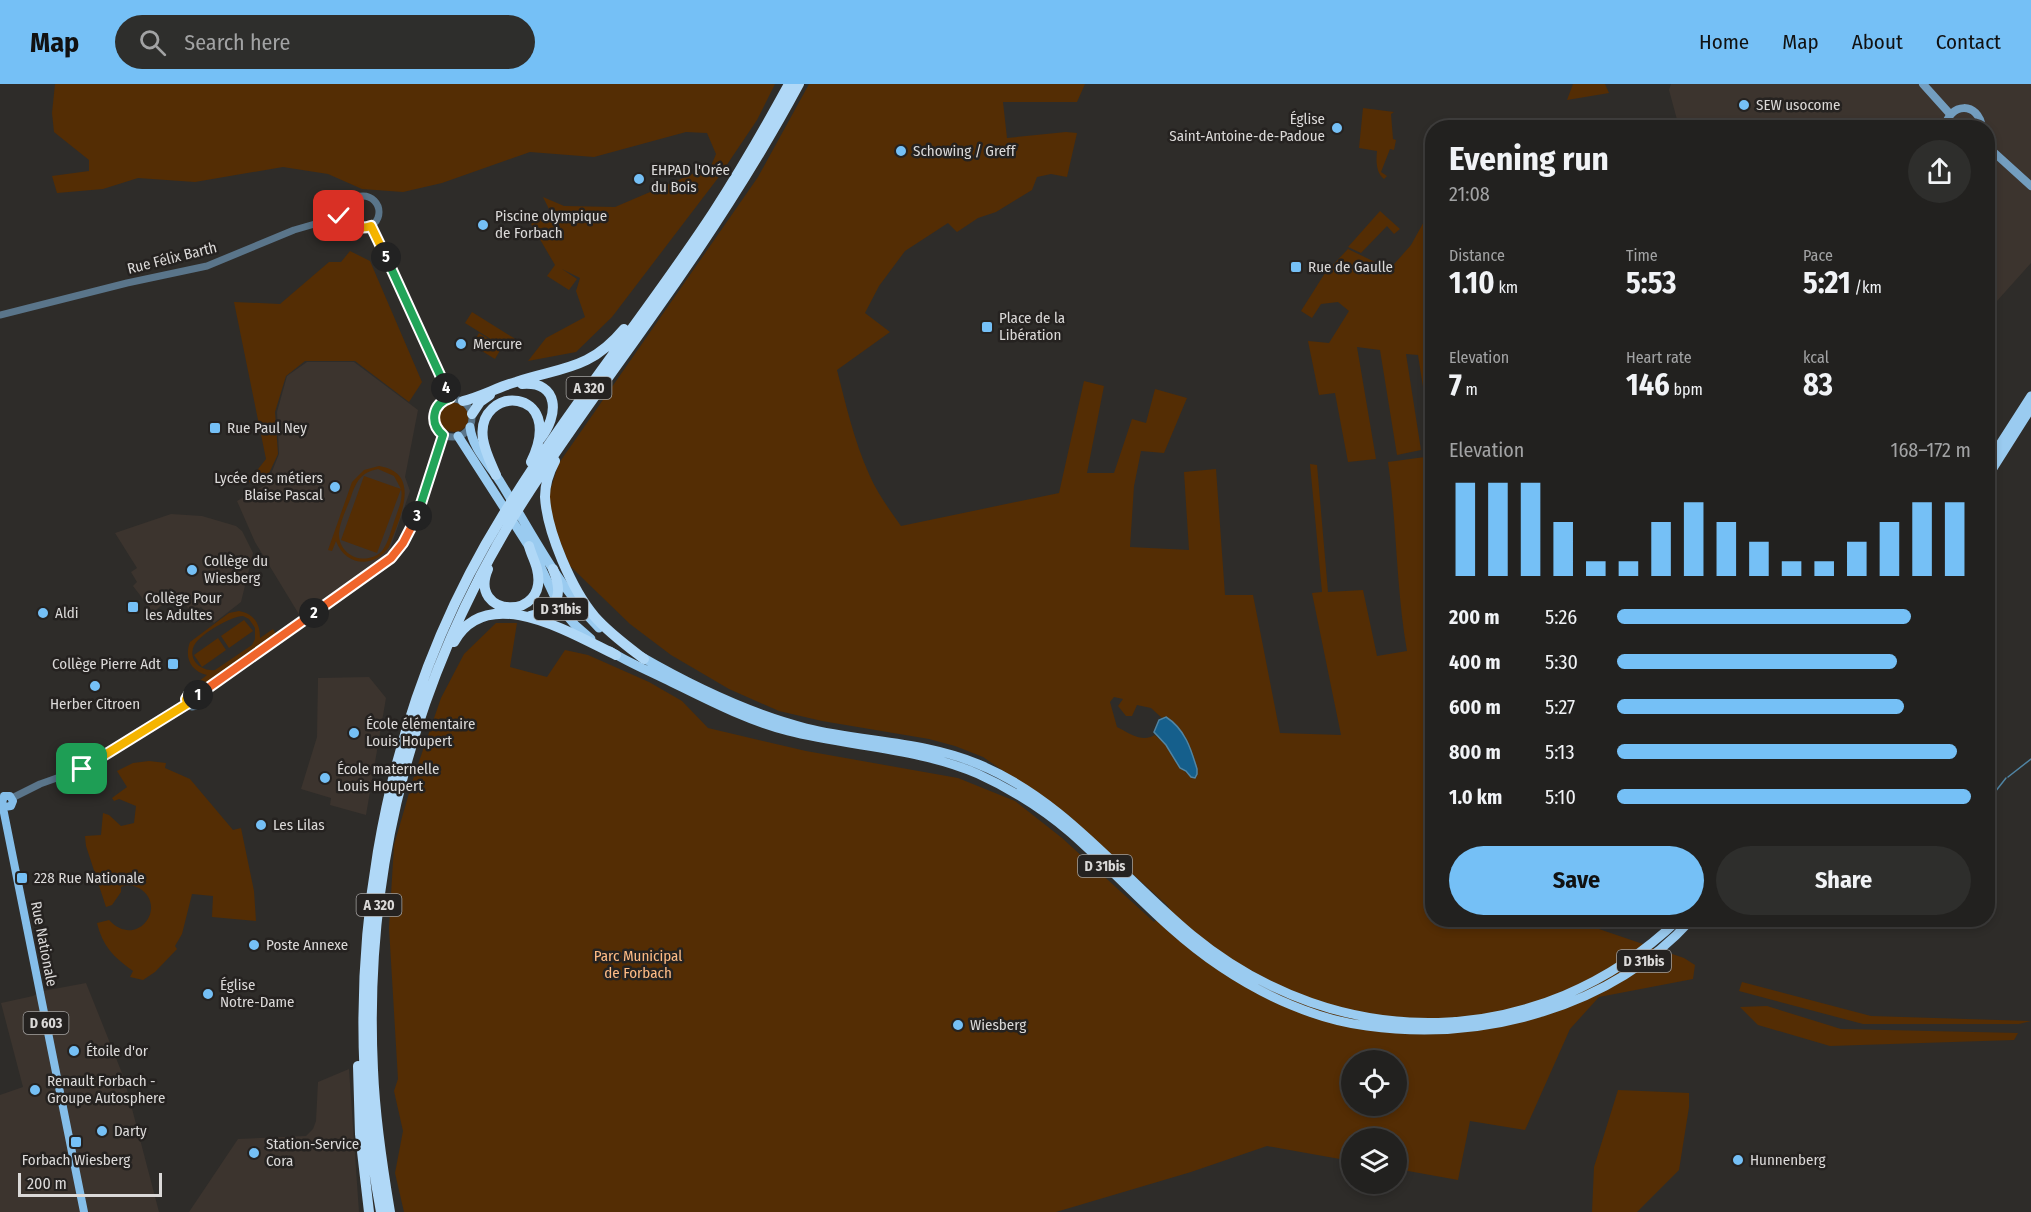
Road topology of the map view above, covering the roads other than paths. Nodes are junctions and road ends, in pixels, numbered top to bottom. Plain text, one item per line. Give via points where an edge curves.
1 (789, 84) edge
2 (799, 84) edge
3 (1923, 84) edge
4 (1950, 114) junction
5 (1946, 120) edge
6 (1980, 120) edge
7 (1995, 153) edge
8 (2031, 186) edge
9 (346, 214) junction
10 (371, 226) junction
11 (661, 288) junction
12 (0, 315) edge
13 (2031, 386) edge
14 (2031, 396) edge
15 (450, 398) junction
16 (463, 400) junction
17 (2031, 408) edge
18 (472, 414) junction
19 (2031, 414) edge
20 (2019, 426) junction
21 (470, 427) junction
22 (568, 433) junction
23 (443, 435) junction
24 (458, 436) junction
25 (540, 440) junction
26 (1995, 451) joint
27 (1995, 465) edge
28 (496, 475) junction
29 (520, 491) junction
30 (502, 522) junction
31 (529, 546) junction
32 (495, 548) junction
33 (553, 569) junction
34 (556, 601) junction
35 (530, 616) junction
36 (616, 655) junction
37 (644, 659) junction
38 (422, 710) junction
39 (5, 801) edge
40 (5, 829) edge
41 (1669, 927) edge
42 (1683, 927) edge
43 (365, 962) junction
44 (84, 1212) edge
45 (369, 1212) edge
46 (381, 1212) edge
47 (390, 1212) edge

1 - 11 highway, A 320 via 755,146
2 - 22 highway, A 320 via 766,144 693,257
3 - 4 main road
4 - 5 main road
4 - 6 main road via 1970,109
7 - 8 main road
9 - 10 street via 358,228
9 - 10 street via 350,200 368,196 375,200 379,210
9 - 12 street, Rue Félix Barth via 294,230 207,266
10 - 15 street
11 - 16 highway via 597,355 577,365
11 - 29 highway, A 320 via 561,426
13 - 26 highway
14 - 26 highway
15 - 16 street
15 - 23 street via 434,414 435,426
16 - 18 street
17 - 20 highway
18 - 21 street
18 - 25 highway via 487,396 522,384 541,386 551,397 553,411
19 - 20 highway
20 - 27 highway
21 - 24 street
21 - 28 highway, D 31bis via 475,445
22 - 29 highway, A 320
22 - 37 highway via 546,485 549,520 579,596 611,633
23 - 24 street
23 - 39 street via 417,515 391,558 199,696 197,706 187,704 82,769
24 - 31 highway, D 31bis
25 - 28 highway via 539,418 526,403 517,400 495,405 487,415 483,438
25 - 29 highway
28 - 33 highway, D 31bis
29 - 30 highway
30 - 32 highway, A 320
30 - 43 highway, A 320 via 453,609 413,709 384,821
31 - 32 highway via 537,570 537,589 532,599 512,609 496,604 485,590
31 - 34 highway, D 31bis
32 - 38 highway, A 320 via 448,640
33 - 34 highway via 559,587
33 - 37 highway, D 31bis via 601,630
34 - 35 highway via 545,611
34 - 36 highway, D 31bis via 585,635
35 - 36 highway
35 - 38 highway via 493,614 468,623 447,653
36 - 42 highway, D 31bis via 750,719 787,731 930,759 976,773 1021,796 1070,832 1189,943 1222,968 1310,1012 1365,1026 1420,1031 1480,1027 1519,1019 1613,982
37 - 41 highway, D 31bis via 762,715 808,728 904,743 978,764 1027,789 1073,825 1194,936 1239,968 1271,987 1365,1018 1449,1023 1518,1012 1609,974
38 - 47 highway, A 320 via 397,801 380,891 374,963 373,1067 379,1145
39 - 40 main road, Rue Nationale / D 603
40 - 44 main road, Rue Nationale / D 603
43 - 45 highway via 358,1003 358,1101
43 - 46 highway, A 320 via 364,1068

